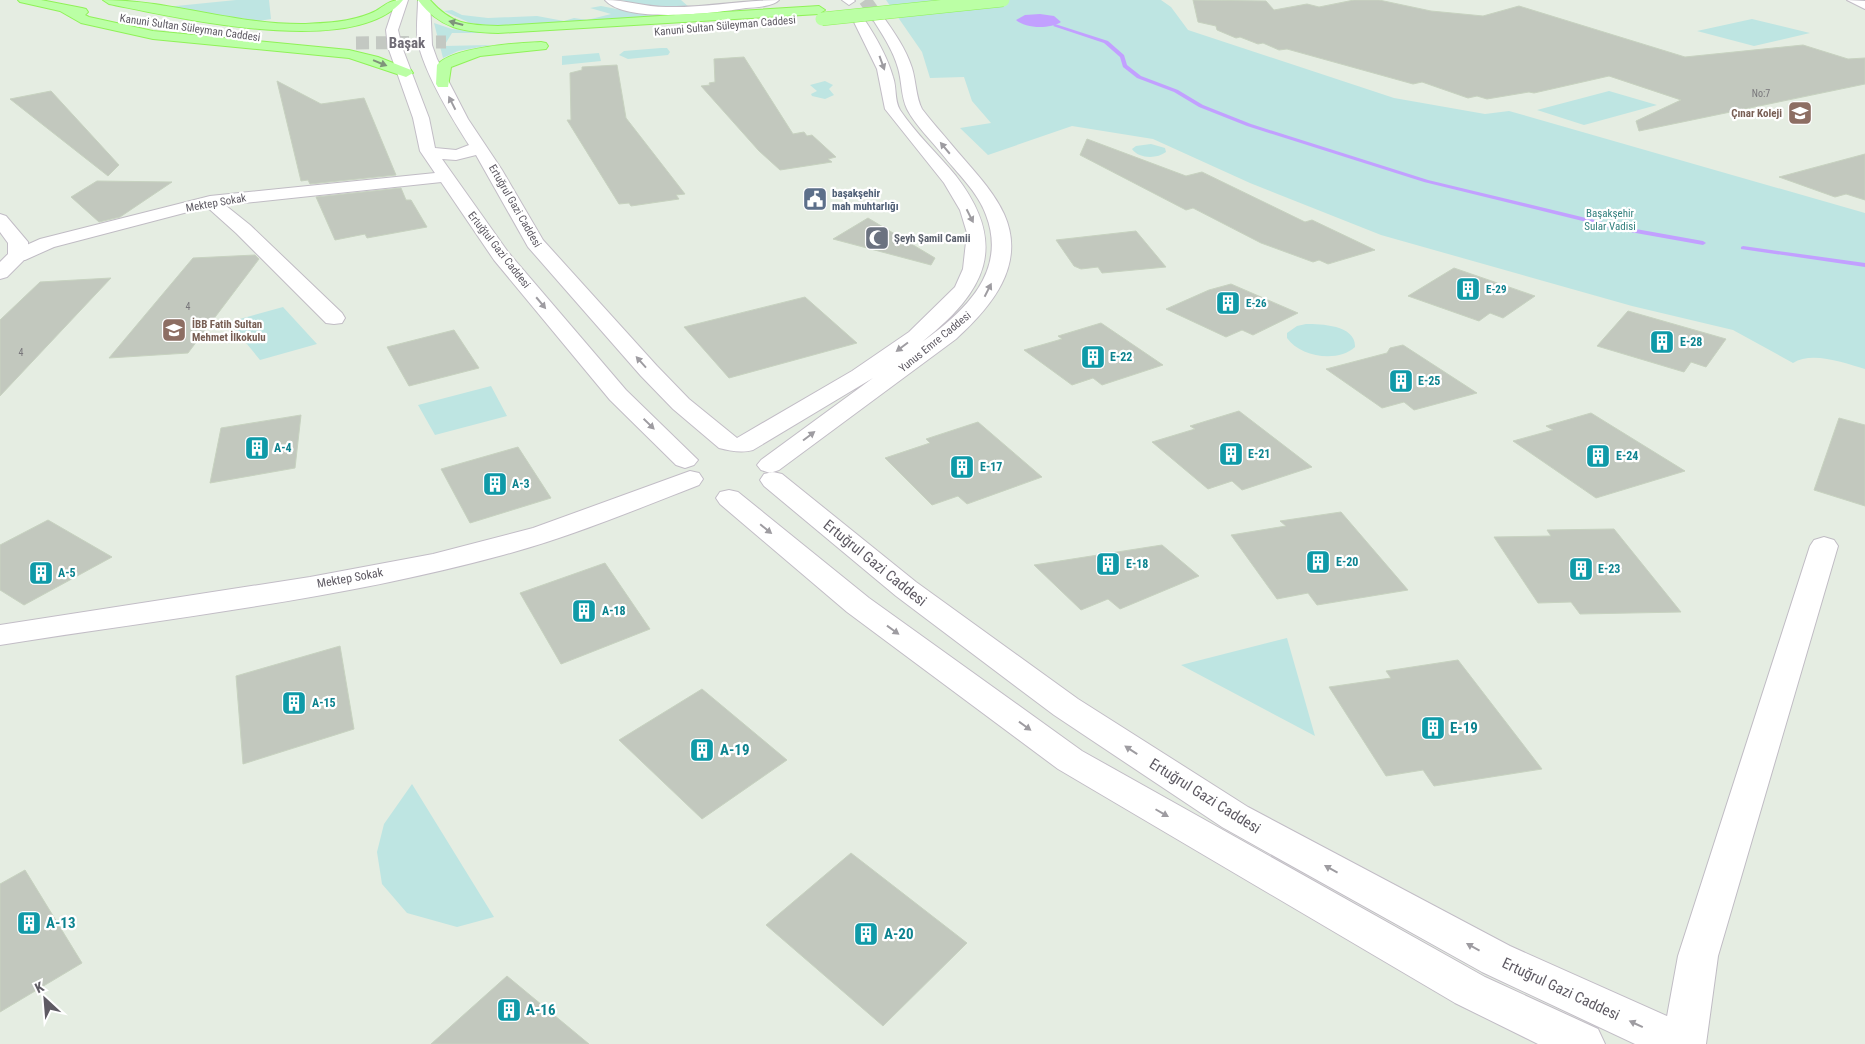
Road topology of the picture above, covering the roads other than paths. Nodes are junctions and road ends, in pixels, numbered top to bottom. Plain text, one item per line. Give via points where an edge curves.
1 (24, 0) edge
2 (77, 0) edge
3 (110, 0) edge
4 (397, 0) edge
5 (402, 0) edge
6 (424, 0) edge
7 (611, 0) edge
8 (773, 0) edge
9 (911, 0) edge
10 (1003, 0) edge
11 (1852, 0) edge
12 (1865, 5) edge
13 (65, 9) junction
14 (821, 14) junction
15 (327, 27) junction
16 (753, 28) dead end
17 (361, 38) junction
18 (462, 40) tunnel mouth
19 (552, 45) dead end
20 (318, 50) junction
21 (406, 73) junction
22 (443, 84) junction
23 (478, 144) junction
24 (428, 152) junction
25 (494, 170) junction
26 (445, 177) junction
27 (210, 201) junction
28 (0, 220) edge
29 (18, 256) junction
30 (0, 273) edge
31 (334, 318) dead end
32 (736, 444) junction
33 (688, 470) junction
34 (771, 473) junction
35 (729, 498) junction
36 (1824, 546) dead end
37 (0, 635) edge
38 (1583, 1044) edge
39 (1682, 1044) edge

1 - 13 main road, Kanuni Sultan Süleyman Caddesi
2 - 17 main road, Kanuni Sultan Süleyman Caddesi via 167,20 225,28
3 - 15 main road via 176,15 254,25
4 - 15 main road via 377,15
5 - 21 street, Ertuğtul Gazi Caddesi via 392,30
14 -> 6 main road via 508,30 447,21
6 - 22 street, Ertuğrul Gazi Caddesi via 425,45
7 - 8 street via 624,7 659,11
9 - 14 main road, Kanuni Sultan Süleyman Caddesi
10 - 14 main road, Kanuni Sultan Süleyman Caddesi, bridge
11 - 12 street
13 - 17 main road, Kanuni Sultan Süleyman Caddesi via 212,33 301,41
13 - 20 main road via 85,20 153,35 220,44
14 - 16 main road
14 - 18 main road, Kanuni Sultan Süleyman Caddesi via 630,34
15 - 17 main road
17 - 20 main road via 346,49
19 - 22 main road via 486,50 460,56 444,65
20 -> 21 main road via 373,60
21 - 24 street, Ertuğtul Gazi Caddesi
23 -> 22 street, Ertuğrul Gazi Caddesi via 460,119
23 - 24 street via 470,152 456,155
23 - 25 street, Ertuğrul Gazi Caddesi
24 - 26 street, Ertuğtul Gazi Caddesi
25 - 26 street, Mektep Sokak via 472,167
32 -> 25 street, Ertuğrul Gazi Caddesi via 680,404 549,261
26 - 27 street, Mektep Sokak
26 -> 33 street, Ertuğtul Gazi Caddesi via 501,256 618,395
27 - 29 street, Mektep Sokak via 47,243
27 - 31 street
28 - 29 street via 18,242
29 - 30 street, Mektep Sokak
32 - 33 street via 706,447 692,453
32 - 34 street via 756,451
34 -> 32 street, Yunus Emre Caddesi via 975,310 988,294 1000,258 1002,237 995,214 984,195 914,108 905,67 893,40 868,19 887,78 890,107 959,193 976,226 976,257 971,275 963,290 931,325 882,362
33 - 35 street via 716,496
33 - 37 street, Mektep Sokak via 592,517 497,548 363,577
34 - 35 street via 763,488
39 -> 34 street, Ertuğrul Gazi Caddesi via 1496,959 1235,817 1066,707 906,588
35 -> 38 street via 858,605 1070,760 1470,990
36 - 39 street via 1698,956

